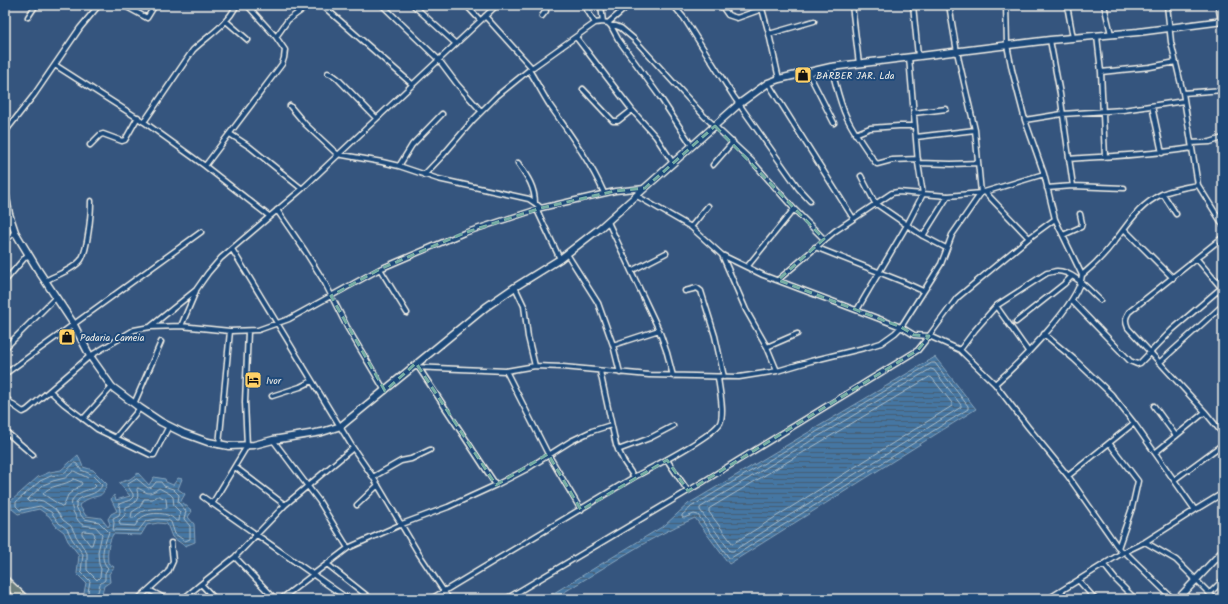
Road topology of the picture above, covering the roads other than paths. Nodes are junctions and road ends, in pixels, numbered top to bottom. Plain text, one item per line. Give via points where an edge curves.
1 (36, 5) edge
2 (99, 5) edge
3 (123, 5) edge
4 (154, 5) edge
5 (237, 5) edge
6 (246, 5) edge
7 (308, 5) edge
8 (322, 5) edge
9 (382, 5) edge
10 (413, 5) edge
11 (466, 5) edge
12 (497, 5) edge
13 (543, 5) edge
14 (584, 5) edge
15 (601, 5) edge
16 (629, 5) edge
17 (673, 5) edge
18 (721, 5) edge
19 (852, 5) edge
20 (913, 5) edge
21 (949, 5) edge
22 (1006, 5) edge
23 (1067, 5) edge
24 (1104, 5) edge
25 (1167, 5) edge
26 (1218, 5) edge
27 (761, 7) edge
28 (485, 16) junction
29 (542, 16) dead end
30 (28, 17) dead end
31 (480, 20) junction
32 (226, 21) junction
33 (814, 21) dead end
34 (1222, 21) edge
35 (602, 22) junction
36 (595, 23) junction
37 (609, 25) junction
38 (1169, 28) junction
39 (769, 34) junction
40 (1112, 34) junction
41 (1097, 36) junction
42 (276, 37) junction
43 (576, 37) junction
44 (1073, 38) junction
45 (248, 40) dead end
46 (1050, 40) junction
47 (456, 44) junction
48 (1007, 46) junction
49 (958, 52) junction
50 (918, 56) junction
51 (909, 58) junction
52 (439, 60) junction
53 (1176, 62) junction
54 (859, 64) junction
55 (55, 65) junction
56 (831, 67) junction
57 (531, 69) junction
58 (808, 72) junction
59 (1101, 72) junction
60 (328, 73) dead end
61 (779, 79) junction
62 (768, 83) junction
63 (412, 84) junction
64 (584, 89) dead end
65 (1223, 90) edge
66 (1183, 93) junction
67 (1184, 101) junction
68 (740, 104) junction
69 (290, 106) dead end
70 (1152, 106) junction
71 (946, 109) dead end
72 (632, 110) junction
73 (481, 111) junction
74 (1103, 112) junction
75 (914, 113) junction
76 (442, 114) dead end
77 (1062, 114) junction
78 (138, 117) junction
79 (376, 118) junction
80 (1025, 120) junction
81 (144, 122) junction
82 (834, 123) dead end
83 (715, 126) junction
84 (916, 126) junction
85 (975, 130) junction
86 (5, 132) edge
87 (230, 134) junction
88 (856, 134) junction
89 (916, 138) junction
90 (1223, 138) edge
91 (732, 142) junction
92 (90, 145) dead end
93 (692, 146) junction
94 (1192, 146) junction
95 (1162, 153) junction
96 (338, 154) junction
97 (1105, 157) junction
98 (1069, 159) junction
99 (918, 161) junction
100 (518, 163) dead end
101 (673, 163) junction
102 (978, 163) junction
103 (713, 165) dead end
104 (205, 166) junction
105 (399, 166) junction
106 (1044, 174) junction
107 (424, 175) junction
108 (861, 176) dead end
109 (1198, 185) junction
110 (1073, 186) junction
111 (645, 188) junction
112 (1047, 188) junction
113 (1124, 188) dead end
114 (302, 189) junction
115 (5, 192) edge
116 (983, 192) junction
117 (604, 193) junction
118 (923, 194) junction
119 (1163, 194) junction
120 (637, 196) junction
121 (948, 196) junction
122 (91, 201) dead end
123 (810, 201) dead end
124 (535, 202) junction
125 (875, 203) junction
126 (708, 206) dead end
127 (539, 209) junction
128 (794, 209) junction
129 (277, 210) junction
130 (1080, 214) dead end
131 (1176, 214) dead end
132 (269, 216) junction
133 (853, 218) junction
134 (1055, 219) junction
135 (608, 222) junction
136 (907, 225) junction
137 (1223, 225) edge
138 (691, 227) junction
139 (1124, 229) junction
140 (15, 232) junction
141 (201, 232) dead end
142 (1063, 235) junction
143 (923, 236) junction
144 (1223, 237) edge
145 (1029, 238) junction
146 (824, 239) junction
147 (5, 241) edge
148 (815, 247) junction
149 (946, 248) junction
150 (232, 249) junction
151 (666, 253) dead end
152 (28, 254) junction
153 (567, 254) junction
154 (722, 254) junction
155 (560, 259) junction
156 (1196, 259) junction
157 (747, 267) junction
158 (380, 269) junction
159 (631, 271) junction
160 (879, 272) junction
161 (1082, 275) junction
162 (1072, 276) junction
163 (1172, 278) junction
164 (1223, 278) edge
165 (778, 280) junction
166 (5, 281) edge
167 (45, 281) junction
168 (1217, 282) junction
169 (1081, 284) junction
170 (515, 287) junction
171 (1222, 289) edge
172 (196, 290) junction
173 (685, 291) dead end
174 (924, 291) junction
175 (56, 296) junction
176 (331, 296) junction
177 (1100, 300) dead end
178 (1072, 301) junction
179 (1223, 305) edge
180 (996, 306) junction
181 (857, 310) junction
182 (407, 313) dead end
183 (1016, 322) dead end
184 (73, 323) junction
185 (277, 324) junction
186 (181, 326) junction
187 (150, 327) junction
188 (901, 327) junction
189 (659, 330) junction
190 (230, 331) junction
191 (248, 331) junction
192 (797, 334) dead end
193 (1044, 334) junction
194 (929, 336) junction
195 (161, 342) dead end
196 (613, 345) junction
197 (766, 347) junction
198 (5, 348) edge
199 (960, 350) junction
200 (1028, 351) junction
201 (1150, 352) junction
202 (90, 356) junction
203 (1159, 363) junction
204 (535, 366) junction
205 (416, 367) junction
206 (506, 371) junction
207 (600, 371) junction
208 (778, 372) junction
209 (620, 373) junction
210 (5, 374) edge
211 (673, 376) junction
212 (718, 377) junction
213 (724, 377) junction
214 (312, 381) junction
215 (995, 384) junction
216 (112, 387) junction
217 (50, 391) junction
218 (385, 391) junction
219 (272, 396) dead end
220 (5, 397) edge
221 (137, 406) junction
222 (1154, 406) dead end
223 (1205, 412) junction
224 (83, 418) junction
225 (1134, 423) junction
226 (611, 425) junction
227 (169, 426) junction
228 (341, 426) junction
229 (673, 426) dead end
230 (5, 431) edge
231 (1223, 434) edge
232 (1176, 436) junction
233 (116, 437) junction
234 (273, 440) junction
235 (1109, 443) junction
236 (1223, 444) edge
237 (219, 445) junction
238 (247, 446) junction
239 (353, 448) junction
240 (430, 450) dead end
241 (618, 450) junction
242 (1155, 453) junction
243 (548, 454) junction
244 (33, 455) dead end
245 (667, 460) junction
246 (235, 467) junction
247 (1068, 476) junction
248 (373, 477) junction
249 (634, 477) junction
250 (1174, 480) junction
251 (307, 485) junction
252 (378, 485) junction
253 (496, 485) junction
254 (688, 491) junction
255 (1223, 493) edge
256 (202, 497) dead end
257 (212, 504) junction
258 (285, 505) junction
259 (357, 505) dead end
260 (581, 510) junction
261 (1195, 510) junction
262 (402, 524) junction
263 (256, 534) junction
264 (1145, 542) junction
265 (171, 543) dead end
266 (348, 548) junction
267 (1118, 548) junction
268 (1223, 551) edge
269 (1124, 553) junction
270 (235, 558) junction
271 (327, 564) junction
272 (1104, 566) junction
273 (313, 575) junction
274 (1196, 580) junction
275 (1223, 580) edge
276 (5, 581) edge
277 (1079, 581) junction
278 (200, 584) junction
279 (148, 590) junction
280 (444, 591) junction
281 (1060, 592) junction
282 (1210, 594) junction
283 (5, 596) edge
284 (8, 599) edge
285 (24, 599) edge
286 (138, 599) edge
287 (166, 599) edge
288 (183, 599) edge
289 (215, 599) edge
290 (275, 599) edge
291 (282, 599) edge
292 (348, 599) edge
293 (371, 599) edge
294 (431, 599) edge
295 (449, 599) edge
296 (506, 599) edge
297 (1048, 599) edge
298 (1065, 599) edge
299 (1095, 599) edge
300 (1135, 599) edge
301 (1173, 599) edge
302 (1178, 599) edge
303 (1215, 599) edge

1 - 30 street
2 - 55 street
3 - 4 street via 147,18
5 - 32 street
6 - 42 street
7 - 42 street via 288,20
8 - 63 street
9 - 52 street
10 - 47 street
11 - 31 street
12 - 28 street
13 - 29 street via 546,11
14 - 36 street
15 - 35 street
16 - 37 street
17 - 68 street
18 - 27 street via 728,15 737,18
19 - 54 street
20 - 50 street
21 - 49 street
22 - 48 street
23 - 44 street
24 - 40 street
25 - 38 street
26 - 34 street
27 - 39 street
28 - 31 street
28 - 57 street
31 - 47 street
32 - 45 street
32 - 81 street via 193,50
33 - 39 street
34 - 38 street
35 - 36 street
35 - 37 street
36 - 43 street
37 - 83 street via 627,32
37 - 93 street
38 - 40 street
38 - 53 street
39 - 61 street
40 - 41 street
41 - 44 street
41 - 59 street
42 - 87 street via 285,50 282,64
43 - 57 street
43 - 72 street
44 - 46 street
46 - 48 street
46 - 77 street
47 - 52 street
48 - 49 street
48 - 80 street
49 - 50 street
49 - 85 street
50 - 51 street
51 - 54 street
51 - 75 street
52 - 63 street
52 - 73 street
53 - 59 street
53 - 66 street
54 - 56 street
55 - 78 street
55 - 86 street
56 - 58 street
56 - 88 street via 846,116
57 - 73 street
57 - 117 street via 548,102 584,155
58 - 61 street
58 - 82 street
59 - 74 street
60 - 79 street via 338,78
61 - 62 street
62 - 68 street
62 - 133 street
63 - 79 street
64 - 72 street via 613,121 618,121
65 - 66 street
66 - 67 street
67 - 70 street
67 - 94 street
68 - 83 street
68 - 123 street
69 - 96 street via 305,124
70 - 74 street
70 - 95 street
71 - 75 street
72 - 101 street via 656,137
73 - 107 street
74 - 77 street
74 - 97 street
75 - 84 street
76 - 105 street via 412,145
77 - 80 street
77 - 98 street
78 - 81 street
78 - 92 street via 124,140 103,134
79 - 96 street
80 - 106 street
81 - 104 street
83 - 91 street
83 - 93 street
84 - 88 street via 870,128
84 - 89 street
85 - 89 street
85 - 102 street
87 - 104 street
87 - 114 street
88 - 99 street via 877,164 892,160
89 - 99 street
90 - 94 street
91 - 103 street
91 - 128 street
93 - 101 street
94 - 95 street
94 - 109 street
95 - 97 street
96 - 105 street
96 - 114 street
97 - 98 street
98 - 110 street
99 - 102 street via 946,164
99 - 118 street
100 - 124 street via 531,182
101 - 111 street
102 - 116 street
104 - 132 street
105 - 107 street
106 - 112 street
106 - 116 street
107 - 124 street
108 - 125 street
109 - 119 street
109 - 137 street
110 - 112 street
110 - 113 street
111 - 117 street
111 - 120 street
112 - 134 street
114 - 129 street
115 - 140 street
116 - 121 street
116 - 145 street
116 - 149 street via 952,235
117 - 127 street
118 - 121 street
118 - 125 street via 892,193
118 - 136 street
119 - 131 street
119 - 139 street via 1138,211
120 - 135 street
120 - 138 street
121 - 143 street
122 - 167 street via 85,250 81,260
124 - 127 street
125 - 133 street
125 - 136 street
126 - 138 street
127 - 155 street
127 - 158 street via 464,233
128 - 146 street
128 - 157 street
129 - 132 street
129 - 176 street
130 - 142 street via 1081,227
132 - 150 street
133 - 146 street
134 - 142 street
134 - 145 street
135 - 153 street
135 - 159 street
136 - 143 street
136 - 160 street
138 - 154 street
139 - 161 street via 1114,243
139 - 163 street
140 - 147 street
140 - 152 street
141 - 184 street
142 - 161 street
143 - 149 street
144 - 156 street
145 - 194 street via 957,298
146 - 148 street
148 - 160 street
148 - 165 street
149 - 174 street via 941,264
150 - 172 street via 221,258
150 - 185 street
151 - 159 street
152 - 166 street
152 - 167 street
153 - 155 street
153 - 196 street via 598,303
154 - 157 street
154 - 197 street via 746,310
155 - 170 street
156 - 163 street
156 - 168 street
157 - 165 street
158 - 176 street
158 - 182 street
159 - 189 street
160 - 174 street
160 - 181 street
161 - 169 street
162 - 169 street
162 - 180 street via 1057,271 1047,274
162 - 183 street
163 - 201 street via 1129,312 1126,318 1128,328
164 - 168 street
165 - 181 street
167 - 175 street
168 - 171 street
169 - 177 street
169 - 178 street
170 - 204 street via 524,306
170 - 205 street via 486,307
171 - 201 street via 1172,330
172 - 186 street
172 - 187 street
173 - 213 street via 697,288 700,291 715,336
174 - 188 street
175 - 184 street
175 - 198 street
176 - 185 street
176 - 218 street
178 - 193 street
178 - 201 street via 1134,364 1140,363
179 - 203 street
180 - 199 street
180 - 200 street
181 - 188 street
184 - 202 street
184 - 210 street
185 - 191 street
185 - 214 street
186 - 187 street
186 - 190 street
187 - 202 street via 134,330
188 - 194 street via 914,335
188 - 208 street via 881,343
189 - 196 street
189 - 211 street
190 - 191 street
190 - 237 street
191 - 238 street via 244,402
192 - 197 street
193 - 200 street
193 - 225 street via 1111,394
194 - 199 street
194 - 254 street via 918,350
195 - 221 street
196 - 209 street
197 - 208 street
199 - 215 street
200 - 215 street
201 - 203 street
202 - 216 street
202 - 217 street
203 - 223 street
204 - 206 street
204 - 207 street
205 - 206 street
205 - 218 street
205 - 253 street
206 - 243 street
207 - 209 street
207 - 226 street
208 - 213 street via 739,378
209 - 211 street
211 - 212 street
212 - 213 street
212 - 245 street via 722,409 719,424 700,440
214 - 219 street
214 - 228 street
215 - 247 street
216 - 221 street
216 - 224 street
217 - 220 street via 23,412
217 - 224 street
218 - 228 street
221 - 227 street
221 - 233 street
222 - 232 street
223 - 231 street
223 - 232 street
224 - 233 street via 97,429
225 - 235 street
225 - 242 street
226 - 241 street
226 - 243 street via 592,431
227 - 233 street via 153,456
227 - 237 street via 183,434
228 - 234 street via 322,432
228 - 239 street
229 - 241 street
230 - 244 street
232 - 242 street
234 - 238 street
234 - 251 street
235 - 247 street
235 - 267 street via 1138,481
236 - 250 street
237 - 238 street
238 - 246 street
239 - 248 street
239 - 251 street
240 - 248 street via 401,461
241 - 249 street
242 - 250 street
243 - 253 street
243 - 260 street
245 - 249 street
245 - 254 street
246 - 257 street
246 - 258 street
247 - 267 street
248 - 252 street
249 - 260 street
250 - 261 street
251 - 258 street
251 - 266 street
252 - 259 street
252 - 262 street
253 - 262 street
254 - 296 street
255 - 261 street
256 - 257 street
257 - 263 street
258 - 263 street
260 - 280 street
261 - 264 street
262 - 266 street
262 - 280 street via 417,552
263 - 270 street
263 - 273 street
264 - 269 street
264 - 274 street via 1176,560
265 - 279 street via 171,567
266 - 271 street
267 - 269 street
268 - 274 street
269 - 272 street
269 - 301 street
270 - 278 street
270 - 290 street
271 - 273 street
271 - 293 street
272 - 277 street
272 - 300 street
273 - 291 street
273 - 292 street
274 - 282 street
274 - 302 street
275 - 282 street
276 - 285 highway
277 - 281 street
277 - 299 street
278 - 288 street
278 - 289 street
279 - 286 street
279 - 287 street
280 - 294 street
280 - 295 street
281 - 297 street
281 - 298 street
282 - 303 street
283 - 284 highway

